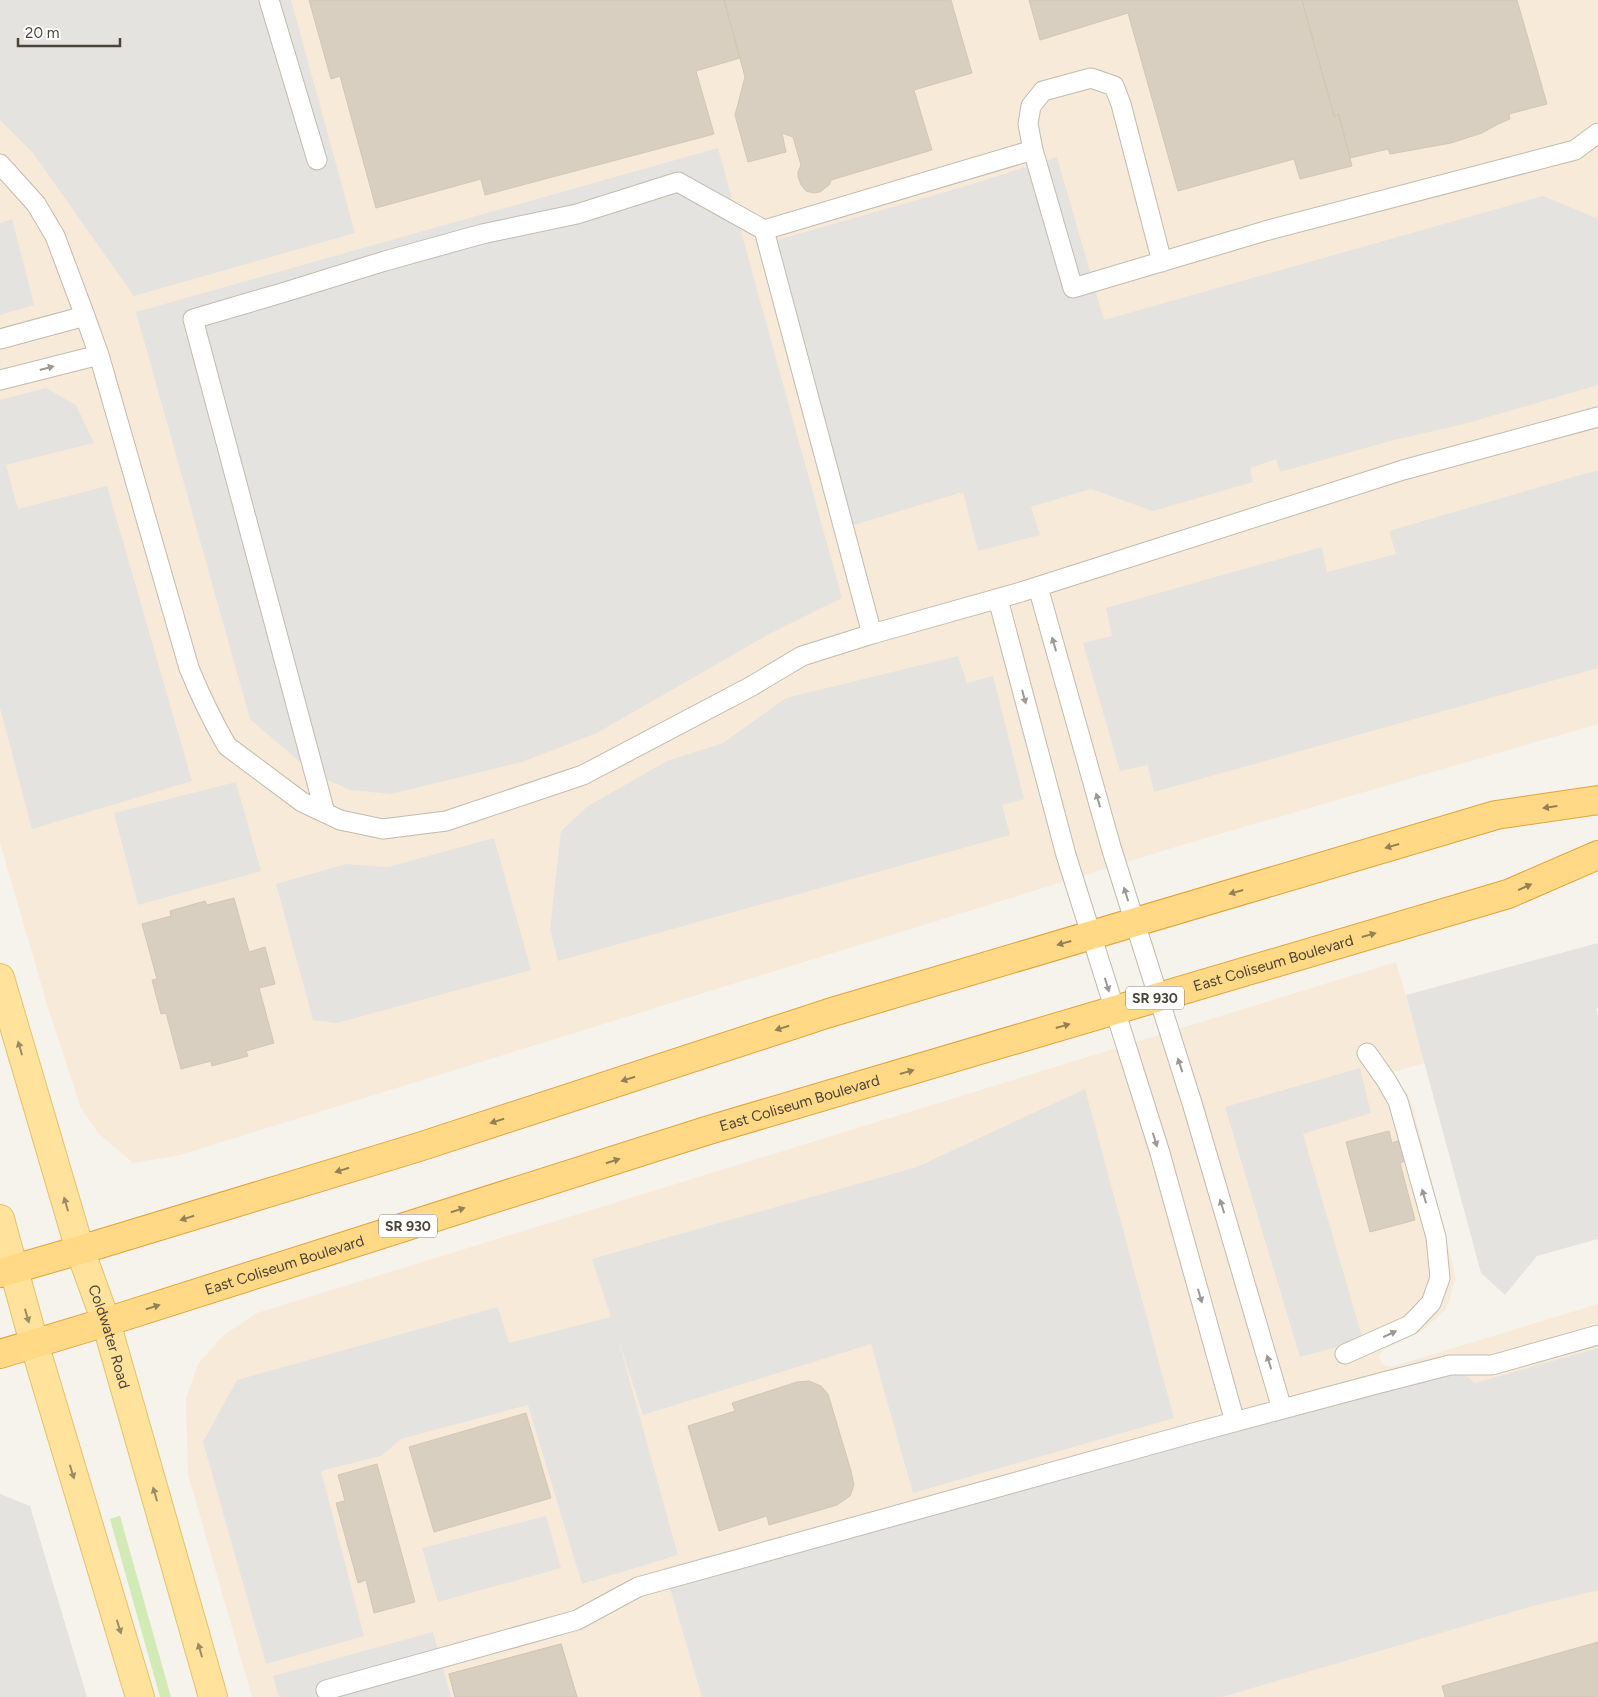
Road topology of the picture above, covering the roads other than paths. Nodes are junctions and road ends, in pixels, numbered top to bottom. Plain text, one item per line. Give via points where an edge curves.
1 (269, 0) edge
2 (1598, 133) edge
3 (1032, 150) junction
4 (317, 160) dead end
5 (0, 164) edge
6 (764, 230) junction
7 (1162, 262) junction
8 (85, 316) junction
9 (0, 339) edge
10 (99, 355) junction
11 (0, 380) edge
12 (1598, 417) edge
13 (1038, 587) junction
14 (998, 599) junction
15 (872, 634) junction
16 (1598, 800) edge
17 (325, 813) junction
18 (1598, 855) edge
19 (1135, 922) junction
20 (1091, 935) junction
21 (0, 978) edge
22 (1158, 997) junction
23 (1115, 1010) junction
24 (1366, 1053) dead end
25 (0, 1218) edge
26 (80, 1250) junction
27 (7, 1271) edge
28 (106, 1322) junction
29 (1598, 1334) edge
30 (34, 1343) junction
31 (0, 1354) edge
32 (1345, 1354) dead end
33 (1282, 1409) junction
34 (1235, 1422) junction
35 (326, 1690) dead end
36 (140, 1697) edge
37 (213, 1697) edge

1 - 4 lane
2 - 7 lane via 1576,150 1264,231
3 - 6 lane
3 - 7 lane via 1073,288
3 - 7 lane via 1028,124 1031,106 1043,91 1090,78 1114,86
5 - 8 lane via 36,204 55,236
6 - 15 lane
6 - 17 lane via 678,182 577,214 473,236 193,319
8 - 9 lane
8 - 10 lane
11 -> 10 lane
10 - 17 lane via 189,668 206,710 227,746 302,802
12 - 13 lane via 1395,473
13 - 14 lane
19 -> 13 lane
14 - 15 lane
14 -> 20 lane via 1066,855
15 - 17 lane via 802,656 583,775 446,821 382,829 340,820
16 -> 19 highway via 1496,815
22 -> 18 highway, East Coliseum Boulevard / SR 930 via 1508,894
19 - 20 highway
19 - 22 lane
20 -> 23 lane
20 -> 26 highway via 829,1013 419,1146
26 -> 21 main road, Coldwater Road
22 - 23 highway, East Coliseum Boulevard / SR 930
33 -> 22 lane
28 -> 23 highway, East Coliseum Boulevard / SR 930 via 709,1130
23 -> 34 lane via 1160,1153
32 -> 24 lane via 1410,1325 1431,1303 1440,1278 1436,1237 1398,1101
25 - 27 main road
26 - 27 highway
26 - 28 main road, Coldwater Road
27 -> 30 main road
28 - 30 highway, East Coliseum Boulevard / SR 930
37 -> 28 main road, Coldwater Road
29 - 33 lane via 1492,1365 1450,1365
30 - 31 highway, East Coliseum Boulevard / SR 930
30 -> 36 main road
33 - 34 lane
34 - 35 lane via 638,1587 577,1620

